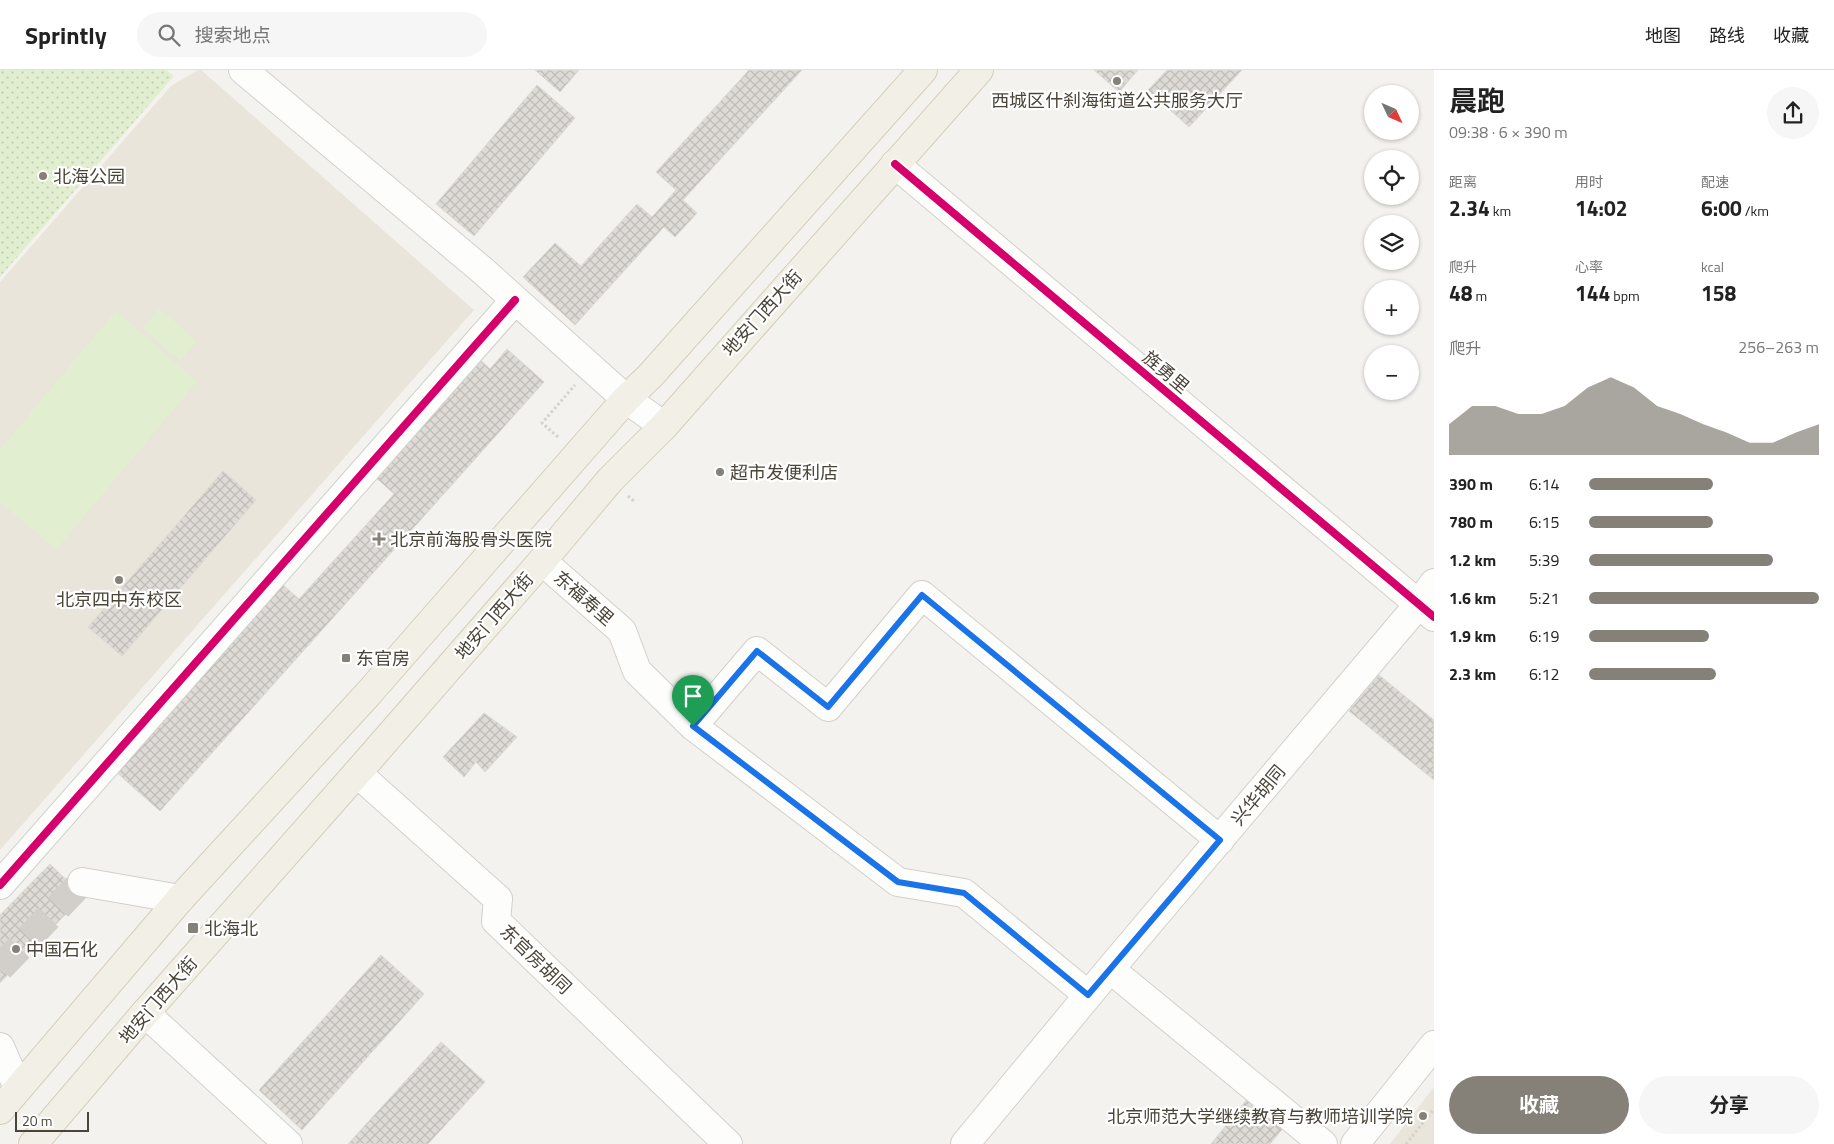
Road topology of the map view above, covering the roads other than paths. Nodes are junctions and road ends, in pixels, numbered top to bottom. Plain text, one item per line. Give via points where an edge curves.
1 (243, 70) edge
2 (923, 70) edge
3 (979, 70) edge
4 (895, 164) junction
5 (515, 300) junction
6 (626, 399) junction
7 (664, 426) junction
8 (542, 561) junction
9 (1429, 601) edge
10 (693, 726) junction
11 (357, 773) junction
12 (1220, 840) junction
13 (82, 882) dead end
14 (0, 885) edge
15 (180, 900) junction
16 (1110, 969) junction
17 (1088, 995) junction
18 (145, 1013) junction
19 (1434, 1045) edge
20 (0, 1047) edge
21 (18, 1088) junction
22 (0, 1110) edge
23 (33, 1144) edge
24 (288, 1144) edge
25 (728, 1144) edge
26 (965, 1144) edge
27 (1323, 1144) edge
28 (1355, 1144) edge

1 - 5 street
2 - 6 main road
3 - 4 main road, 地安门西大街
4 - 7 main road, 地安门西大街
4 - 9 street, 旌勇里
5 - 6 street
5 - 14 street
6 - 7 street
6 - 15 main road via 368,694
7 - 8 main road, 地安门西大街 via 610,480
8 - 10 street, 东福寿里 via 622,631 637,671
8 - 11 main road, 地安门西大街
9 - 12 street, 兴华胡同
10 - 12 street via 757,651 828,707 922,595
10 - 17 street, 东福寿里 via 898,882 964,893
11 - 18 main road, 地安门西大街
11 - 25 street, 东官房胡同 via 498,899 496,921
12 - 16 street, 兴华胡同
13 - 15 street
15 - 21 main road
16 - 17 street, 兴华胡同
16 - 27 street
17 - 26 street, 兴华胡同
18 - 23 main road, 地安门西大街
18 - 24 street
19 - 28 street
20 - 21 street
21 - 22 main road

